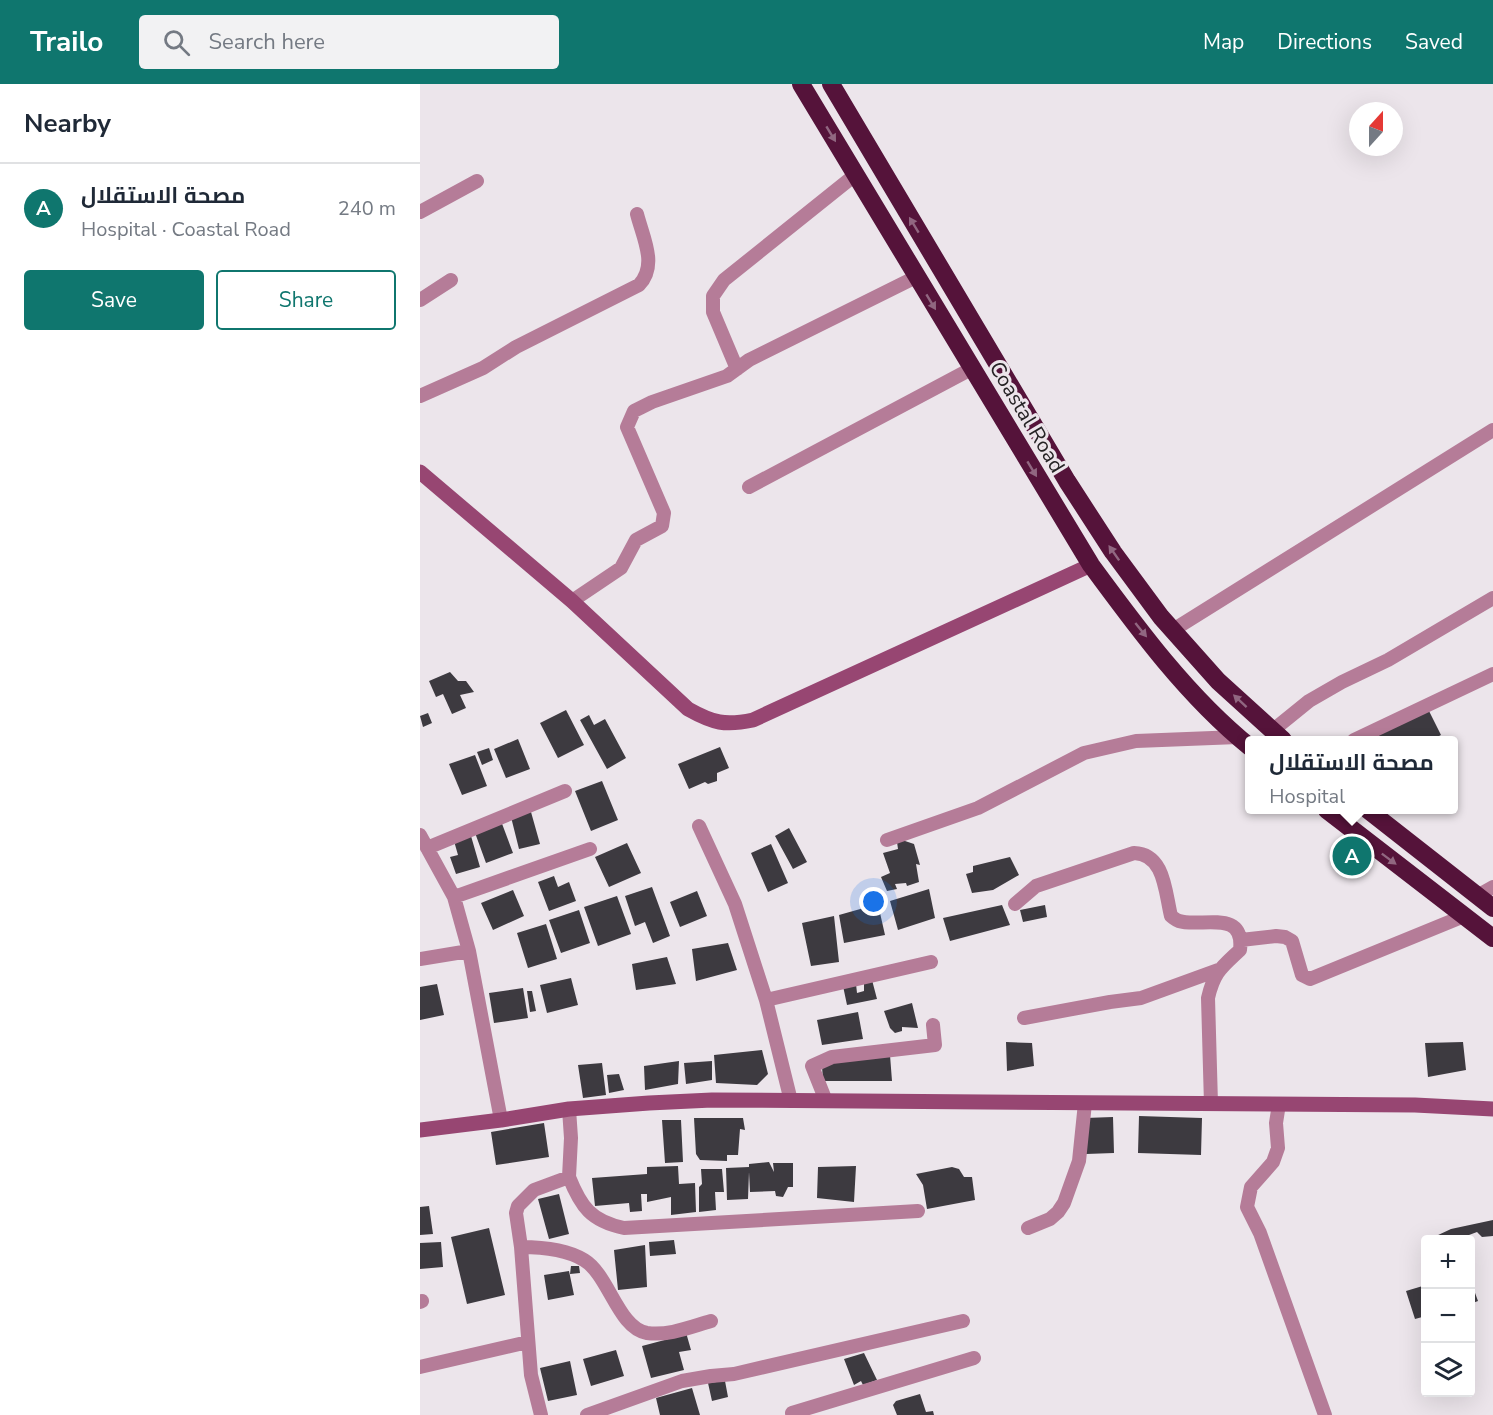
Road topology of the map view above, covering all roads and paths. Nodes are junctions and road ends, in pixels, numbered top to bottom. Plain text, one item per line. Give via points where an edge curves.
1 (801, 84) edge
2 (831, 84) edge
3 (855, 175) junction
4 (477, 181) dead end
5 (420, 212) edge
6 (637, 214) dead end
7 (916, 277) junction
8 (451, 280) dead end
9 (420, 300) edge
10 (737, 369) junction
11 (971, 369) junction
12 (420, 396) edge
13 (1493, 430) edge
14 (420, 472) edge
15 (749, 487) dead end
16 (1091, 565) junction
17 (1493, 598) edge
18 (572, 601) junction
19 (1173, 630) junction
20 (1493, 674) edge
21 (1277, 736) edge
22 (1364, 736) edge
23 (1244, 742) edge
24 (565, 791) dead end
25 (1332, 814) edge
26 (1374, 814) edge
27 (699, 826) dead end
28 (420, 835) edge
29 (887, 840) dead end
30 (427, 848) junction
31 (590, 849) dead end
32 (1485, 891) edge
33 (454, 897) junction
34 (1015, 904) dead end
35 (1493, 908) edge
36 (1464, 916) junction
37 (1493, 938) edge
38 (1241, 940) junction
39 (469, 951) junction
40 (420, 959) edge
41 (931, 962) dead end
42 (1218, 970) junction
43 (766, 1000) junction
44 (1024, 1018) dead end
45 (933, 1025) dead end
46 (791, 1101) junction
47 (826, 1101) junction
48 (1085, 1103) junction
49 (1211, 1104) junction
50 (1279, 1104) junction
51 (569, 1109) junction
52 (1493, 1109) edge
53 (501, 1120) junction
54 (420, 1130) edge
55 (569, 1177) junction
56 (918, 1211) dead end
57 (1028, 1228) dead end
58 (521, 1247) junction
59 (711, 1321) dead end
60 (963, 1321) dead end
61 (528, 1342) junction
62 (974, 1358) dead end
63 (420, 1367) edge
64 (789, 1414) edge
65 (541, 1415) edge
66 (587, 1415) edge
67 (1325, 1415) edge

1 -> 3 highway, Coastal Road
19 -> 2 highway, Coastal Road via 1113,552 1067,481
3 - 7 highway, Coastal Road
3 - 10 street via 724,280 713,296 713,312
4 - 5 street
6 - 12 street via 650,261 646,277 639,285 516,347 483,368
7 - 10 street
7 -> 11 highway, Coastal Road
8 - 9 street
10 - 18 street via 634,411 627,427 664,513 662,526 636,540 621,568
11 - 15 street
11 -> 16 highway, Coastal Road
13 - 19 street
14 - 18 street
16 - 18 street via 753,720 734,724 708,720 688,709
16 -> 23 highway, Coastal Road via 1180,679
17 - 21 street via 1309,701
21 -> 19 highway, Coastal Road via 1218,681
20 - 22 street
23 - 29 street via 1136,741 1084,753 978,808
24 - 30 street
25 -> 36 highway
26 - 32 highway
27 - 43 street via 735,904
28 - 30 street
30 - 33 street
31 - 33 street
32 - 35 highway
33 - 39 street
34 - 38 street via 1036,886 1141,853 1159,866 1171,916 1180,922 1226,923 1234,927
36 - 37 highway
36 - 38 street via 1310,979 1302,975 1292,941 1285,937
38 - 42 street via 1240,950
39 - 40 street
39 - 53 street
41 - 43 street
42 - 44 street via 1141,998
42 - 49 street via 1208,998
43 - 46 street
45 - 47 street via 936,1045 832,1057 813,1065
46 - 47 street
46 - 51 street via 649,1103
47 - 48 street
48 - 49 street
48 - 57 street via 1080,1161 1064,1203 1050,1219
49 - 50 street
50 - 52 street
50 - 67 street via 1278,1148 1273,1162 1251,1187 1248,1207
51 - 53 street
51 - 55 street
53 - 54 street
55 - 56 street via 578,1198 597,1219 624,1228
55 - 58 street via 534,1190 518,1206
58 - 59 street via 543,1247 584,1260 626,1319 645,1333 669,1333
58 - 61 street
60 - 66 street via 734,1374 682,1381
61 - 63 street
61 - 65 street
62 - 64 street

